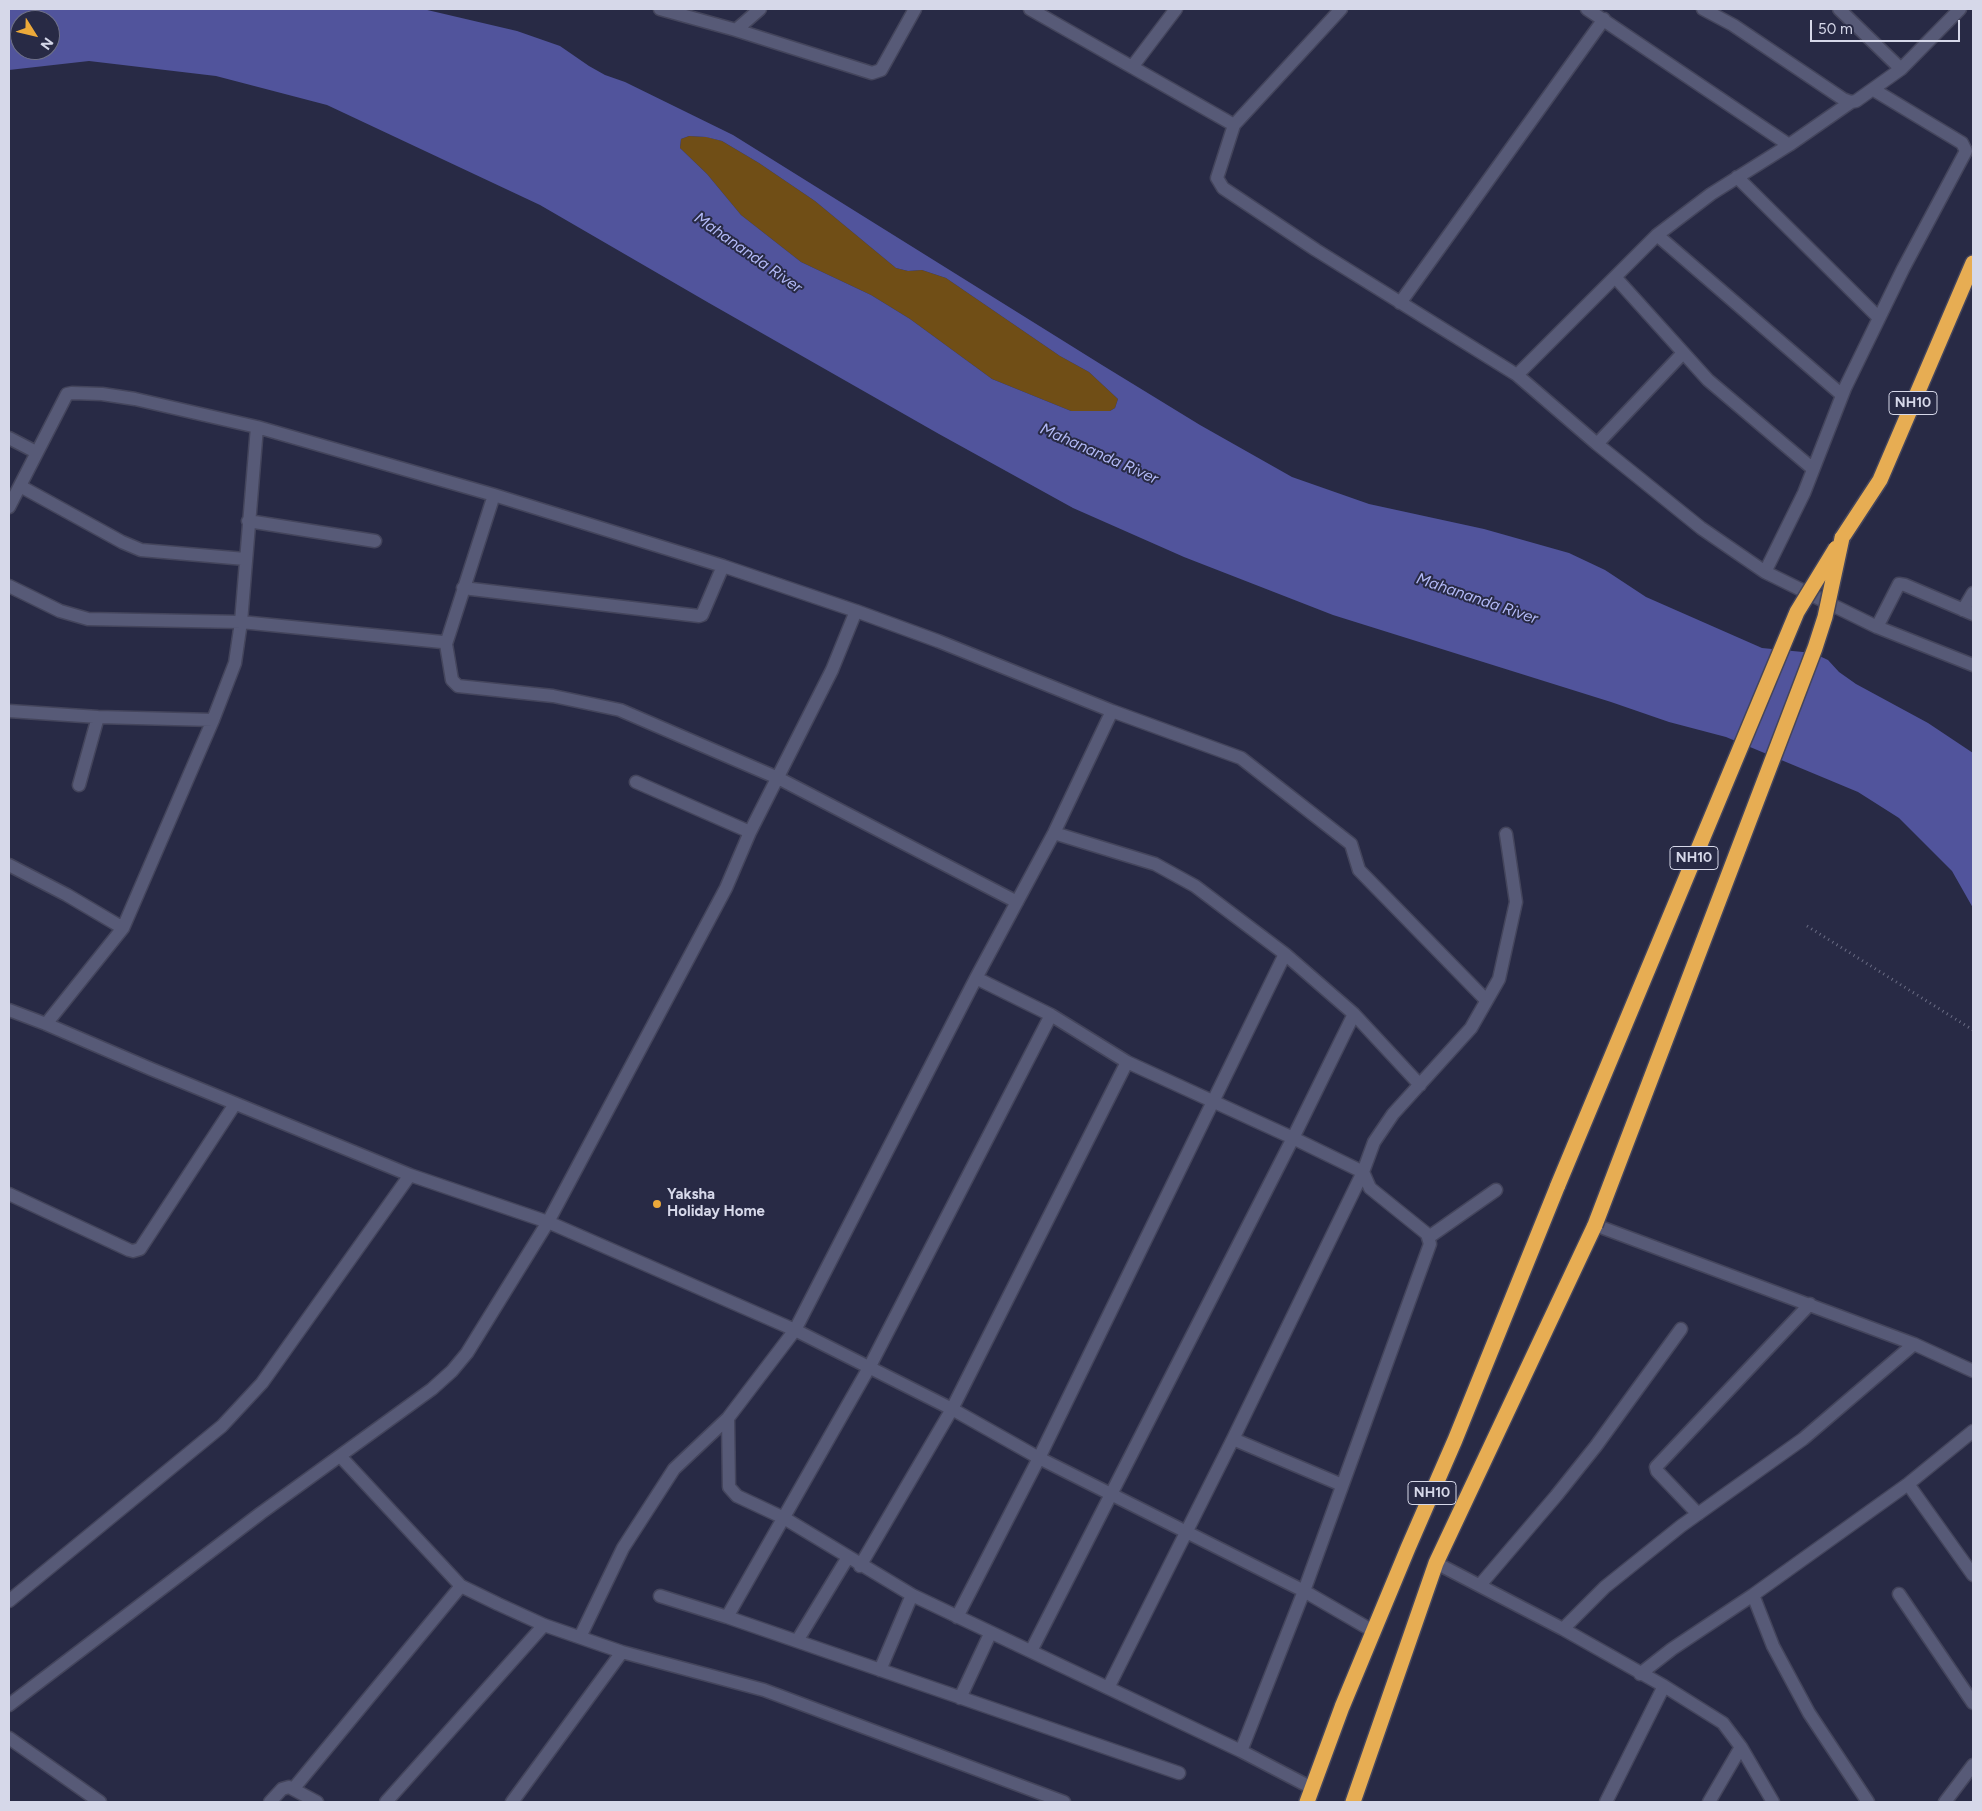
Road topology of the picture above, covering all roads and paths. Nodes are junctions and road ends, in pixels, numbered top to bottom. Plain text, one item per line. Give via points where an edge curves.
1 (660, 9) edge
2 (760, 9) edge
3 (915, 9) edge
4 (1031, 9) edge
5 (1176, 9) edge
6 (1341, 9) edge
7 (1587, 9) edge
8 (1703, 9) edge
9 (1839, 9) edge
10 (1960, 9) edge
11 (1604, 19) junction
12 (736, 30) junction
13 (1132, 67) junction
14 (1901, 69) junction
15 (1874, 90) junction
16 (1851, 102) junction
17 (1234, 125) junction
18 (1790, 145) junction
19 (1737, 177) junction
20 (1657, 235) junction
21 (1973, 263) edge
22 (1615, 277) junction
23 (1400, 303) junction
24 (1879, 318) junction
25 (1683, 353) junction
26 (1517, 375) junction
27 (1842, 395) junction
28 (257, 427) junction
29 (9, 438) edge
30 (1597, 444) junction
31 (36, 452) junction
32 (1813, 469) junction
33 (20, 486) junction
34 (494, 495) junction
35 (9, 507) edge
36 (248, 521) junction
37 (1842, 538) junction
38 (375, 541) dead end
39 (245, 558) junction
40 (722, 566) junction
41 (1765, 572) junction
42 (9, 586) edge
43 (463, 588) junction
44 (1973, 593) edge
45 (856, 611) junction
46 (1968, 612) edge
47 (241, 622) junction
48 (1877, 626) junction
49 (446, 644) junction
50 (1973, 665) edge
51 (9, 711) edge
52 (1112, 711) junction
53 (98, 717) junction
54 (213, 720) junction
55 (778, 778) junction
56 (636, 782) dead end
57 (79, 785) dead end
58 (750, 832) junction
59 (1054, 833) junction
60 (1506, 834) dead end
61 (9, 865) edge
62 (1017, 902) junction
63 (1807, 926) dead end
64 (123, 928) junction
65 (1285, 954) junction
66 (976, 978) junction
67 (1486, 1000) junction
68 (9, 1010) edge
69 (1354, 1014) junction
70 (1051, 1015) junction
71 (46, 1024) junction
72 (1973, 1030) edge
73 (1128, 1062) junction
74 (1420, 1085) junction
75 (1214, 1102) junction
76 (235, 1104) junction
77 (1293, 1138) junction
78 (1363, 1172) junction
79 (410, 1176) junction
80 (1496, 1190) dead end
81 (9, 1194) edge
82 (548, 1222) junction
83 (1595, 1225) junction
84 (1429, 1237) junction
85 (1810, 1304) junction
86 (1681, 1329) dead end
87 (795, 1330) junction
88 (1914, 1344) junction
89 (870, 1366) junction
90 (1973, 1371) edge
91 (952, 1409) junction
92 (728, 1418) junction
93 (1973, 1431) edge
94 (1233, 1439) junction
95 (340, 1456) junction
96 (1039, 1458) junction
97 (1908, 1484) junction
98 (1342, 1485) junction
99 (1112, 1494) junction
100 (1698, 1514) junction
101 (784, 1518) junction
102 (1186, 1531) junction
103 (848, 1557) junction
104 (1436, 1562) junction
105 (860, 1566) junction
106 (1973, 1575) edge
107 (1480, 1585) junction
108 (461, 1586) junction
109 (1304, 1591) junction
110 (1899, 1594) dead end
111 (1753, 1595) junction
112 (660, 1596) dead end
113 (912, 1596) junction
114 (9, 1601) edge
115 (727, 1617) junction
116 (958, 1617) junction
117 (544, 1625) junction
118 (1563, 1629) junction
119 (1373, 1631) junction
120 (990, 1634) junction
121 (580, 1637) junction
122 (796, 1641) junction
123 (1031, 1651) junction
124 (622, 1652) junction
125 (880, 1670) junction
126 (1640, 1674) junction
127 (1664, 1686) junction
128 (1108, 1688) junction
129 (960, 1698) junction
130 (1973, 1702) edge
131 (9, 1705) edge
132 (9, 1738) edge
133 (1741, 1747) junction
134 (1241, 1752) junction
135 (1973, 1765) edge
136 (1179, 1773) dead end
137 (294, 1788) junction
138 (1310, 1795) edge
139 (97, 1801) edge
140 (270, 1802) edge
141 (317, 1802) edge
142 (386, 1802) edge
143 (512, 1802) edge
144 (1064, 1802) edge
145 (1353, 1802) edge
146 (1606, 1802) edge
147 (1709, 1802) edge
148 (1773, 1802) edge
149 (1868, 1802) edge
150 (1945, 1802) edge

1 - 12 street
2 - 12 street
3 - 12 street via 881,70 875,73
4 - 13 street
5 - 13 street
6 - 17 street
7 - 11 street
8 - 16 street
9 - 14 street
10 - 14 street
11 - 18 street
11 - 23 street
13 - 17 street
14 - 15 street
15 - 16 street
15 - 24 street via 1962,144 1966,151
16 - 18 street
17 - 23 street via 1217,178 1223,188
18 - 19 street
19 - 20 street
19 - 24 street
20 - 22 street
20 - 27 street
21 - 37 highway, NH10 via 1880,480
22 - 25 street
22 - 26 street
23 - 26 street
24 - 27 street
25 - 30 street
25 - 32 street via 1708,380
26 - 30 street
27 - 32 street
28 - 31 street via 135,399 72,393 67,394
28 - 34 street
28 - 36 street
29 - 31 street
30 - 41 street via 1718,541
31 - 33 street
32 - 41 street
33 - 35 street
33 - 39 street via 141,550
34 - 40 street
34 - 43 street
36 - 38 street
36 - 39 street
37 - 83 highway, bridge via 1815,648
37 - 119 highway, NH10, bridge via 1797,612
39 - 47 street
40 - 43 street via 701,616
40 - 45 street
41 - 48 street
42 - 47 street via 60,611 88,619
43 - 49 street
44 - 46 street
45 - 52 street
45 - 55 street via 832,670
46 - 48 street via 1899,584
47 - 49 street
47 - 54 street via 234,663
48 - 50 street
49 - 55 street via 452,680 458,686 553,696 620,710
51 - 53 street
52 - 59 street
52 - 67 street via 1238,756 1250,764 1351,844 1358,870
53 - 54 street
53 - 57 street
54 - 64 street
55 - 58 street
55 - 62 street
56 - 58 street
58 - 82 street via 726,888
59 - 62 street
59 - 65 street via 1155,864 1195,886
60 - 67 street via 1516,902 1499,979
61 - 64 street
62 - 66 street
63 - 72 path
64 - 71 street
65 - 69 street
65 - 75 street
66 - 70 street
66 - 87 street
67 - 74 street via 1471,1028
68 - 71 street
69 - 74 street
69 - 77 street
70 - 73 street
70 - 89 street
71 - 76 street
73 - 75 street
73 - 91 street
74 - 78 street via 1393,1114 1374,1142
75 - 77 street
75 - 96 street
76 - 79 street
76 - 81 street via 137,1251
77 - 78 street
77 - 99 street
78 - 84 street via 1370,1188
78 - 94 street
79 - 82 street
79 - 114 street via 262,1383 242,1406 222,1426
80 - 84 street
82 - 87 street
82 - 95 street via 467,1353 452,1371
83 - 85 street
83 - 104 highway
84 - 98 street via 1430,1244
85 - 88 street
85 - 100 street via 1656,1467
86 - 107 street via 1585,1460
87 - 89 street
87 - 92 street
88 - 90 street
88 - 100 street via 1803,1439
89 - 91 street
89 - 101 street
91 - 96 street
91 - 105 street
92 - 101 street via 729,1487 737,1496
92 - 121 street via 674,1469 623,1548
93 - 97 street
94 - 98 street
94 - 102 street
95 - 108 street
95 - 131 street
96 - 99 street
96 - 116 street
97 - 106 street
97 - 111 street
98 - 109 street
99 - 102 street
99 - 123 street
100 - 118 street via 1606,1587
101 - 103 street
101 - 115 street
102 - 109 street
102 - 128 street
103 - 105 street
103 - 122 street
104 - 107 street
104 - 145 highway
105 - 113 street
107 - 118 street
108 - 117 street
108 - 137 street
109 - 119 street
109 - 134 street
110 - 130 street
111 - 126 street
111 - 149 street via 1773,1646 1809,1713
112 - 115 street
113 - 116 street
113 - 125 street
115 - 122 street
116 - 120 street
117 - 121 street
117 - 142 street
118 - 126 street
119 - 138 highway, NH10
120 - 123 street
120 - 129 street
121 - 124 street
122 - 125 street
123 - 128 street
124 - 143 street
124 - 144 street via 764,1690
125 - 129 street
126 - 127 street
127 - 133 street via 1723,1723
127 - 146 street
128 - 134 street
129 - 136 street
132 - 139 street
133 - 147 street
133 - 148 street
134 - 138 street
135 - 150 street
137 - 140 street via 282,1790
137 - 141 street

